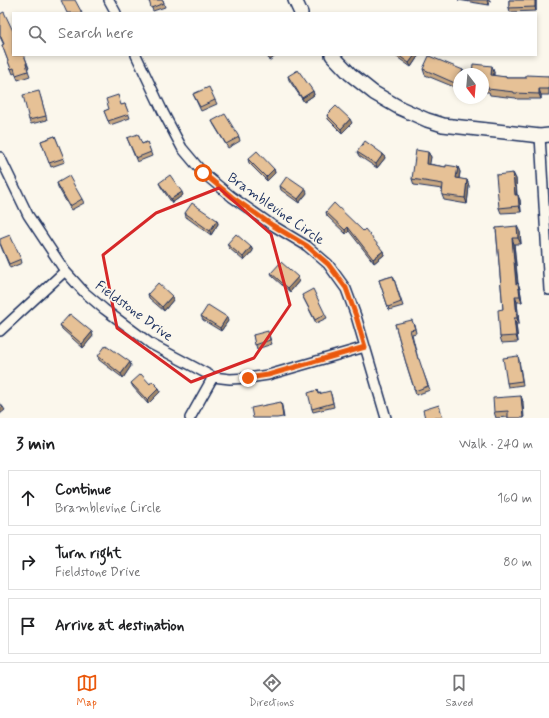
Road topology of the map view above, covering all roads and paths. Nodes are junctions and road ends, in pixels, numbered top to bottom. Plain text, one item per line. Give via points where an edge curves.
1 (109, 0) edge
2 (295, 0) edge
3 (115, 12) edge
4 (301, 12) edge
5 (136, 56) edge
6 (333, 56) edge
7 (544, 135) edge
8 (0, 157) edge
9 (65, 271) junction
10 (549, 290) edge
11 (0, 331) edge
12 (365, 347) junction
13 (213, 377) junction
14 (190, 418) edge
15 (386, 418) edge

1 - 3 street
2 - 4 street
5 - 12 street, Bramblevine Circle via 182,148 203,173 232,197 307,246 328,264 346,288
6 - 7 street via 374,93 427,120 443,125
7 - 10 street
8 - 9 street, Fieldstone Drive via 28,215
9 - 11 street
9 - 13 street, Fieldstone Drive via 104,309 152,344
12 - 13 street, Fieldstone Drive via 268,375 230,379
12 - 15 street, Bramblevine Circle
13 - 14 street

